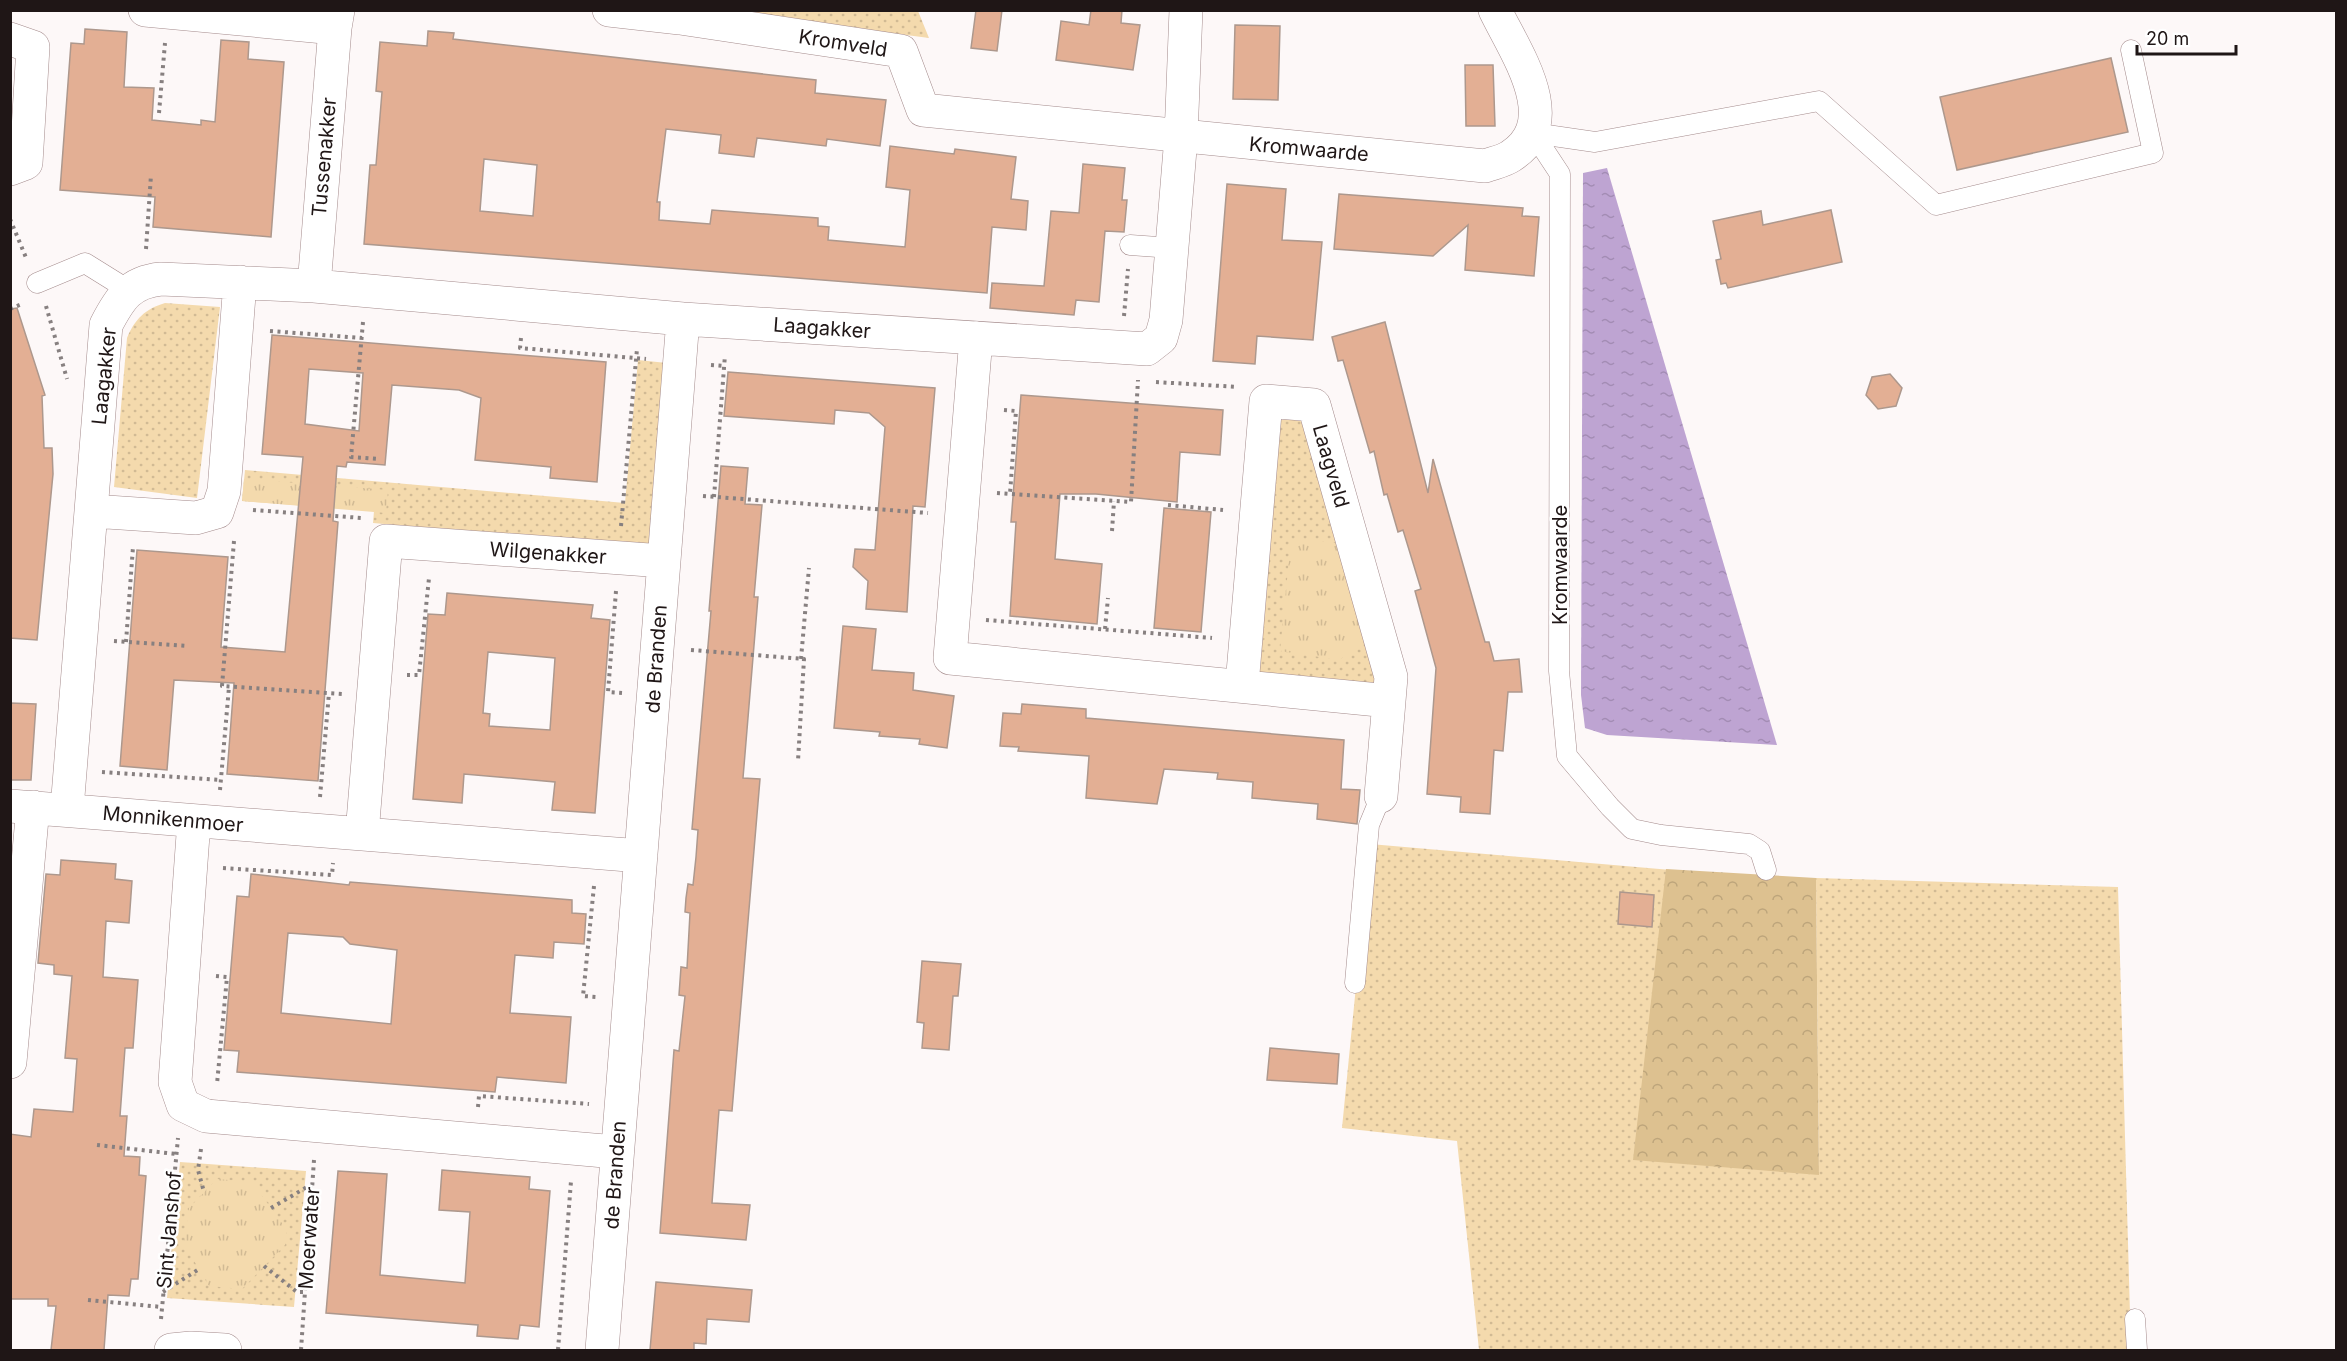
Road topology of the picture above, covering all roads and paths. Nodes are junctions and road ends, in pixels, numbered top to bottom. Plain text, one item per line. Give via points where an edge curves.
1 (609, 10) edge
2 (1186, 10) edge
3 (1495, 10) edge
4 (156, 12) edge
5 (228, 14) edge
6 (681, 14) edge
7 (337, 19) edge
8 (10, 39) edge
9 (2131, 50) dead end
10 (159, 113) dead end
11 (1533, 133) junction
12 (1181, 137) junction
13 (10, 169) edge
14 (152, 175) dead end
15 (10, 219) edge
16 (1131, 245) joint
17 (1172, 248) junction
18 (240, 282) junction
19 (37, 283) junction
20 (137, 285) junction
21 (314, 286) junction
22 (366, 290) junction
23 (525, 305) junction
24 (683, 319) junction
25 (728, 321) junction
26 (236, 329) junction
27 (362, 338) junction
28 (976, 338) junction
29 (1132, 360) junction
30 (680, 362) junction
31 (724, 366) junction
32 (69, 388) dead end
33 (1266, 401) junction
34 (970, 406) junction
35 (380, 459) dead end
36 (669, 494) junction
37 (1010, 494) junction
38 (714, 497) junction
39 (1114, 501) junction
40 (963, 503) junction
41 (1168, 505) dead end
42 (228, 508) junction
43 (92, 511) junction
44 (1257, 513) junction
45 (136, 514) junction
46 (1112, 531) dead end
47 (386, 541) junction
48 (432, 544) junction
49 (663, 561) junction
50 (809, 567) dead end
51 (1108, 598) dead end
52 (954, 617) junction
53 (1105, 629) junction
54 (81, 638) junction
55 (1246, 641) junction
56 (126, 642) junction
57 (188, 646) dead end
58 (657, 647) junction
59 (801, 659) junction
60 (374, 685) junction
61 (1242, 685) junction
62 (230, 687) junction
63 (329, 693) junction
64 (1389, 701) junction
65 (798, 761) dead end
66 (70, 770) junction
67 (221, 780) junction
68 (1381, 796) joint
69 (22, 807) edge
70 (67, 810) junction
71 (206, 822) junction
72 (338, 832) junction
73 (597, 852) junction
74 (641, 856) junction
75 (191, 866) junction
76 (1766, 870) dead end
77 (183, 972) junction
78 (1355, 983) dead end
79 (629, 999) junction
80 (10, 1062) edge
81 (620, 1106) junction
82 (201, 1113) junction
83 (317, 1126) junction
84 (475, 1140) junction
85 (97, 1145) dead end
86 (574, 1148) junction
87 (616, 1152) junction
88 (176, 1154) junction
89 (312, 1188) junction
90 (204, 1192) dead end
91 (271, 1208) dead end
92 (264, 1266) dead end
93 (199, 1269) dead end
94 (163, 1292) junction
95 (305, 1292) junction
96 (88, 1300) dead end
97 (162, 1307) junction
98 (2135, 1319) dead end
99 (171, 1350) edge
100 (225, 1350) edge
101 (300, 1350) edge
102 (558, 1350) edge
103 (602, 1350) edge
104 (2137, 1350) edge

1 - 6 street, Kromveld
2 - 12 street
3 - 11 street via 1532,85 1536,107
4 - 5 street
4 - 10 path
5 - 7 street
6 - 12 street, Kromveld via 901,51 922,110
7 - 21 street, Tussenakker
8 - 13 street via 33,47 26,163
9 - 11 lane via 2153,153 1936,206 1819,101 1596,142
11 - 12 street, Kromwaarde via 1511,156 1485,166
11 - 76 lane, Kromwaarde via 1560,174 1559,671 1567,756 1632,829 1749,844 1760,851
12 - 17 street
14 - 20 path
15 - 19 path
16 - 17 lane
16 - 29 path
17 - 29 street via 1161,338
18 - 20 street, Laagakker
18 - 21 street, Laagakker
18 - 26 street
19 - 20 lane via 85,263
19 - 32 path
20 - 43 street, Laagakker via 117,303 106,325
21 - 22 street, Laagakker
22 - 23 street, Laagakker
22 - 27 path
23 - 24 street, Laagakker
23 - 30 path via 520,348
24 - 25 street, Laagakker
24 - 30 street, de Branden
25 - 28 street, Laagakker
25 - 31 path
26 - 27 path
26 - 42 street via 224,491
27 - 35 path via 351,457
28 - 29 street, Laagakker
28 - 34 street
29 - 33 path via 1255,389
29 - 39 path via 1131,502
30 - 31 path
30 - 36 street, de Branden
31 - 38 path
33 - 44 street
33 - 64 street, Laagveld via 1314,405 1391,677
34 - 37 path via 1016,411
34 - 40 street
36 - 38 path
36 - 49 street, de Branden
37 - 39 path
37 - 40 path
38 - 40 path
39 - 46 path
40 - 52 street
41 - 44 path
42 - 45 street via 195,518
42 - 47 path via 367,519 367,527
42 - 62 path via 222,686
43 - 45 street
43 - 54 street, Laagakker
44 - 55 street
45 - 56 path
47 - 48 street, Wilgenakker
47 - 60 street
48 - 49 street, Wilgenakker
48 - 60 path via 419,675
49 - 58 street, de Branden
50 - 59 path
51 - 53 path
52 - 53 path
52 - 61 street via 950,658
53 - 55 path
54 - 56 path
54 - 66 street, Laagakker
55 - 61 street
56 - 57 path
58 - 59 path
58 - 74 street, de Branden
59 - 65 path
60 - 63 path
60 - 72 street
61 - 64 street
62 - 63 path
62 - 67 path
63 - 72 path
64 - 68 street, Laagveld
66 - 67 path, Monnikenmoer
66 - 70 street, Laagakker
67 - 71 path
68 - 78 lane via 1369,825
69 - 70 street, Monnikenmoer
69 - 80 street
70 - 71 street, Monnikenmoer
71 - 72 street, Monnikenmoer
71 - 75 street
72 - 73 street, Monnikenmoer
72 - 75 path via 332,875
73 - 74 street, Monnikenmoer
73 - 79 path via 583,996
74 - 79 street, de Branden
75 - 77 street
77 - 82 street via 175,1082
77 - 82 path via 227,977
79 - 81 street, de Branden
81 - 84 path via 479,1096
81 - 87 street, de Branden
82 - 83 street
82 - 88 path, Sint Janshof
82 - 90 path via 198,1170
83 - 84 street
83 - 89 path, Moerwater
84 - 86 street
85 - 88 path, Sint Janshof
86 - 87 street
86 - 102 path
87 - 103 street, de Branden
88 - 94 path, Sint Janshof
89 - 91 path via 307,1187
89 - 95 path, Moerwater
92 - 95 path via 297,1292
93 - 94 path
94 - 97 path, Sint Janshof
95 - 101 path, Moerwater
96 - 97 path, Sint Janshof
97 - 99 path, Sint Janshof via 160,1323
98 - 104 lane
99 - 100 street

